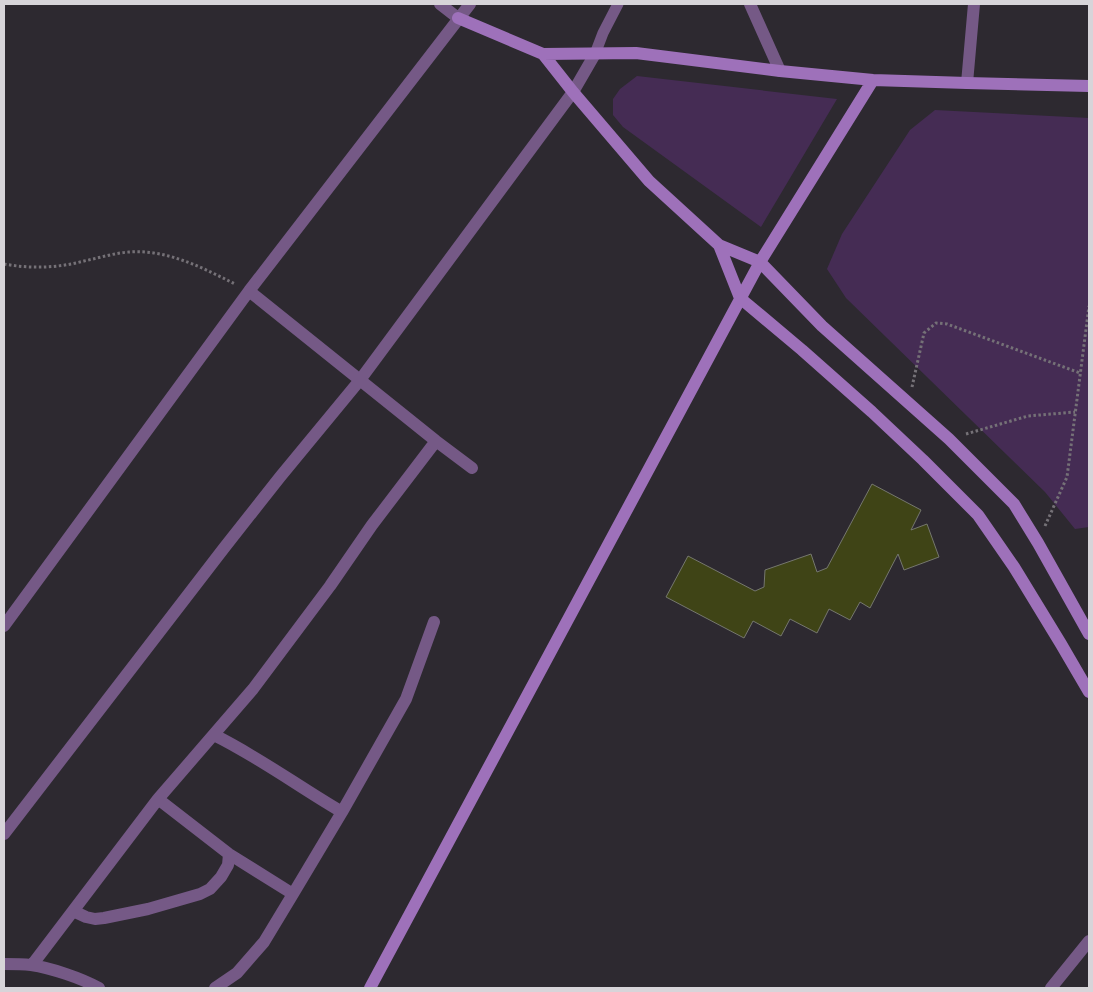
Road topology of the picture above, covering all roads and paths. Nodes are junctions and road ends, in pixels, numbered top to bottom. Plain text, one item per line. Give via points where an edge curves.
1 (440, 4) edge
2 (470, 4) edge
3 (618, 4) edge
4 (750, 4) edge
5 (974, 4) edge
6 (458, 18) junction
7 (544, 54) junction
8 (595, 54) junction
9 (780, 71) junction
10 (874, 80) junction
11 (968, 83) junction
12 (1089, 86) edge
13 (573, 92) junction
14 (720, 245) junction
15 (760, 262) junction
16 (4, 264) edge
17 (249, 291) junction
18 (740, 298) junction
19 (1089, 306) edge
20 (1080, 374) junction
21 (360, 380) junction
22 (909, 403) junction
23 (1075, 412) junction
24 (949, 439) junction
25 (436, 440) junction
26 (472, 468) dead end
27 (1038, 543) junction
28 (434, 622) dead end
29 (4, 626) edge
30 (1089, 634) edge
31 (1089, 692) edge
32 (214, 735) junction
33 (158, 799) junction
34 (342, 812) junction
35 (4, 834) edge
36 (229, 854) junction
37 (293, 894) junction
38 (73, 911) junction
39 (1089, 941) edge
40 (4, 964) edge
41 (32, 965) junction
42 (98, 988) edge
43 (215, 988) edge
44 (370, 988) edge
45 (1051, 988) edge

1 - 6 street
2 - 6 street
3 - 8 lane
4 - 9 street
5 - 11 street
6 - 7 street
6 - 17 street
7 - 8 street
7 - 13 street
8 - 9 street via 636,53
8 - 13 street
9 - 10 street
10 - 11 street
10 - 15 street
11 - 12 street
13 - 14 street via 649,181
13 - 21 street
14 - 15 street
14 - 18 street
15 - 18 street
15 - 22 street via 822,326
16 - 17 path via 41,267 129,252 149,252 172,257
17 - 21 street
17 - 29 street
18 - 31 street via 872,412 978,515
18 - 44 street
19 - 20 path
20 - 22 path via 948,324 936,323 924,333
20 - 23 path
21 - 25 street
21 - 35 street via 224,548
22 - 24 street
23 - 24 path via 1028,416
23 - 27 path via 1067,477
24 - 27 street via 1014,504
25 - 26 street
25 - 32 street via 265,673
27 - 30 street
28 - 34 street via 406,699
32 - 33 street
32 - 34 street
33 - 36 street
33 - 38 street
34 - 37 street
36 - 37 street
36 - 38 street via 228,865 221,877 200,894 104,918 86,917
37 - 43 street via 264,942 237,973
38 - 41 street
39 - 45 street
40 - 41 street
41 - 42 street via 60,972

